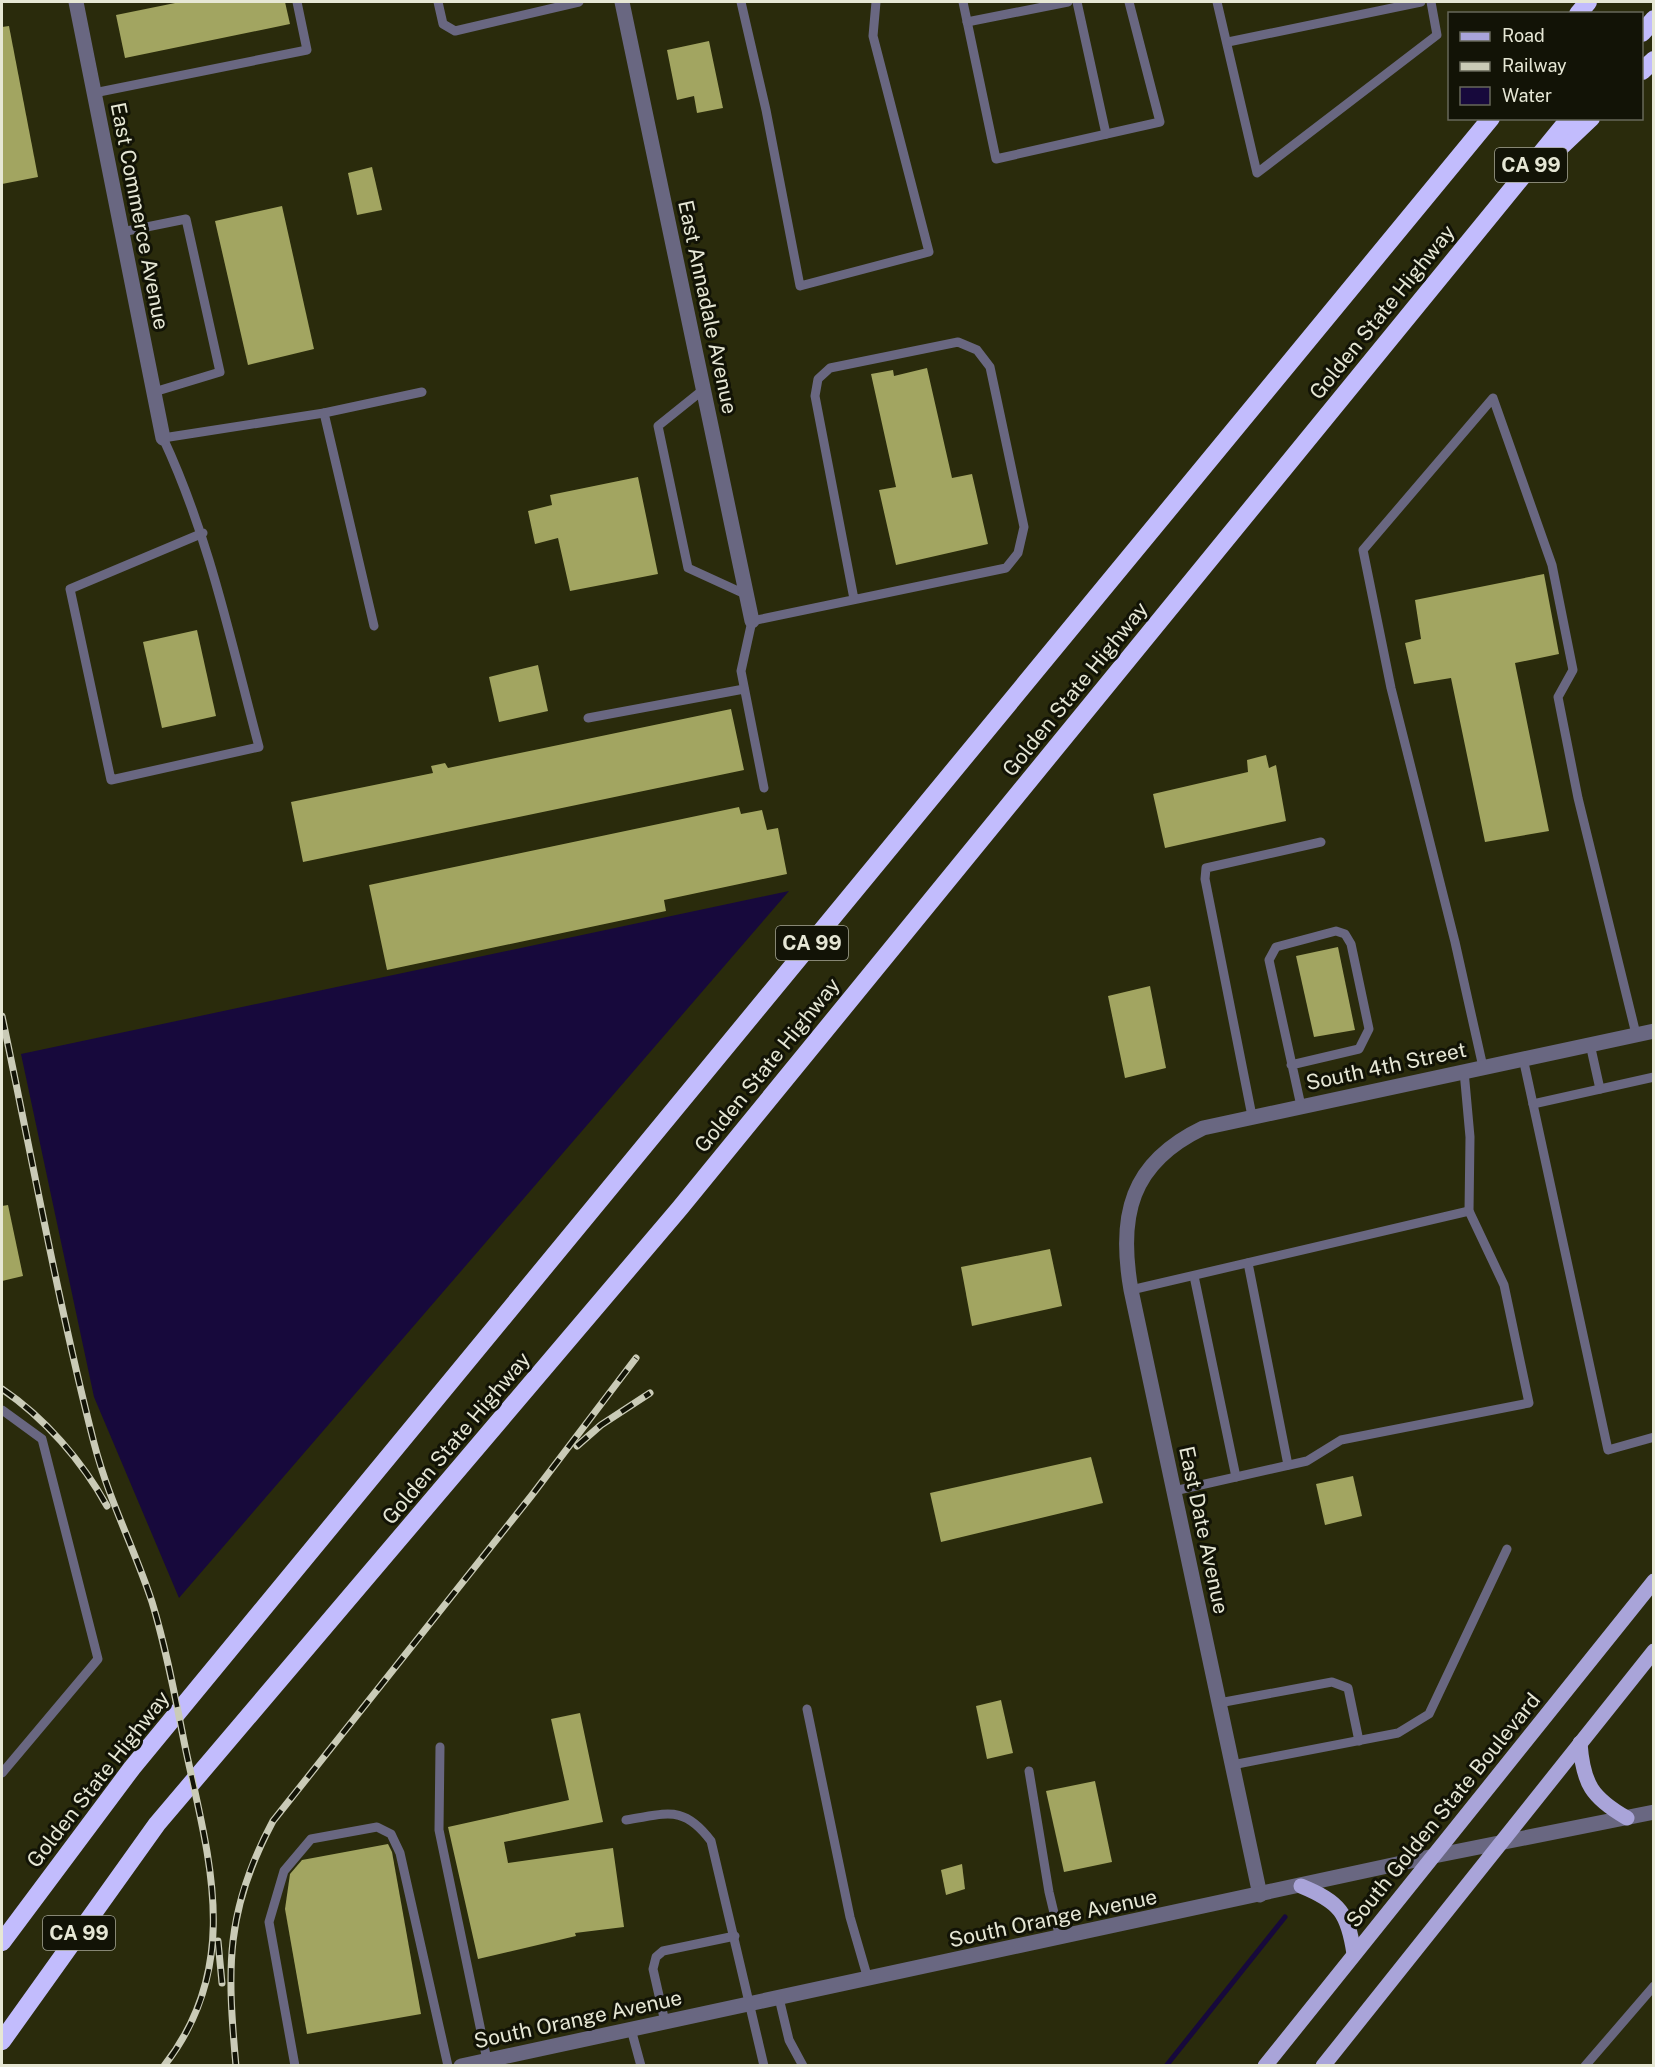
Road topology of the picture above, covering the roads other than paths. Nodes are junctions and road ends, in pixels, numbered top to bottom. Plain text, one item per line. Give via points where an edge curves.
1 (76, 2) edge
2 (297, 2) edge
3 (438, 2) edge
4 (579, 2) edge
5 (621, 2) edge
6 (741, 2) edge
7 (876, 2) edge
8 (963, 2) edge
9 (1068, 2) edge
10 (1077, 2) edge
11 (1129, 2) edge
12 (1217, 2) edge
13 (1421, 2) edge
14 (1431, 2) edge
15 (1653, 19) edge
16 (968, 22) junction
17 (1643, 31) edge
18 (1228, 42) junction
19 (94, 93) junction
20 (1489, 120) edge
21 (1568, 120) edge
22 (1589, 120) edge
23 (1106, 134) junction
24 (1492, 212) junction
25 (122, 232) junction
26 (704, 389) junction
27 (154, 392) junction
28 (422, 392) dead end
29 (324, 413) junction
30 (163, 438) junction
31 (202, 533) junction
32 (747, 595) junction
33 (854, 599) junction
34 (752, 621) junction
35 (374, 626) dead end
36 (744, 689) junction
37 (588, 718) dead end
38 (764, 788) dead end
39 (1321, 842) dead end
40 (1653, 1031) edge
41 (1636, 1034) junction
42 (1590, 1044) junction
43 (1523, 1058) junction
44 (1291, 1065) junction
45 (1483, 1067) junction
46 (1464, 1071) junction
47 (1653, 1077) edge
48 (1600, 1089) junction
49 (1533, 1104) junction
50 (1300, 1106) junction
51 (1252, 1116) junction
52 (1144, 1175) joint
53 (1468, 1211) junction
54 (1248, 1263) junction
55 (1194, 1276) junction
56 (1131, 1290) junction
57 (2, 1410) edge
58 (1653, 1437) edge
59 (1288, 1465) junction
60 (1236, 1477) junction
61 (1174, 1491) junction
62 (1507, 1550) dead end
63 (1653, 1581) edge
64 (1653, 1651) edge
65 (1219, 1703) junction
66 (807, 1709) dead end
67 (1359, 1741) junction
68 (1580, 1743) junction
69 (440, 1747) dead end
70 (1232, 1765) junction
71 (1029, 1771) dead end
72 (2, 1773) edge
73 (1653, 1812) edge
74 (1627, 1818) junction
75 (626, 1820) dead end
76 (1497, 1845) junction
77 (1434, 1856) junction
78 (1301, 1886) junction
79 (1260, 1895) junction
80 (735, 1936) junction
81 (1060, 1938) junction
82 (2, 1942) edge
83 (1354, 1954) junction
84 (868, 1979) junction
85 (1653, 1986) edge
86 (779, 1998) junction
87 (751, 2004) junction
88 (665, 2022) junction
89 (631, 2029) junction
90 (2, 2042) edge
91 (487, 2060) junction
92 (295, 2066) edge
93 (448, 2066) edge
94 (461, 2066) edge
95 (640, 2066) edge
96 (764, 2066) edge
97 (803, 2066) edge
98 (1265, 2066) edge
99 (1323, 2066) edge
100 (1585, 2066) edge

1 - 19 street, East Commerce Avenue
2 - 19 lane via 307,50
3 - 4 lane via 444,24 455,31
5 - 26 street, East Annadale Avenue
6 - 7 lane via 800,286 929,252 873,36
8 - 16 lane
9 - 16 lane
10 - 23 lane
11 - 23 lane via 1160,122
12 - 18 lane
13 - 18 lane
14 - 18 lane via 1437,35 1257,173
15 - 17 highway
16 - 23 lane via 996,159
19 - 25 street, East Commerce Avenue
20 - 82 highway, Golden State Highway / CA 99 via 140,1758
21 - 24 highway, Golden State Highway / CA 99
22 - 24 highway
24 - 90 highway, Golden State Highway / CA 99 via 680,1208 157,1824
25 - 27 street, East Commerce Avenue
25 - 27 lane via 186,219 219,372
26 - 32 street, East Annadale Avenue
26 - 32 lane via 658,426 688,568
27 - 30 street, East Commerce Avenue
28 - 29 lane
29 - 30 lane
29 - 35 lane
30 - 31 lane
31 - 31 lane via 259,747 111,780 70,588
32 - 34 street, East Annadale Avenue
33 - 33 lane via 1006,568 1018,553 1024,527 990,367 977,350 958,342 830,368 818,378 816,396
33 - 34 lane
34 - 36 lane via 741,670
36 - 37 lane
36 - 38 lane
39 - 51 lane via 1206,868 1204,879
40 - 41 street, South 4th Street
41 - 42 street, South 4th Street
41 - 45 lane via 1578,798 1558,697 1573,670 1552,565 1493,398 1363,550 1391,688
42 - 43 street, South 4th Street
42 - 48 lane
43 - 45 street, South 4th Street
43 - 49 lane
44 - 44 lane via 1269,960 1276,947 1336,930 1345,934 1351,944 1369,1029 1367,1038 1359,1049
44 - 50 lane
45 - 46 street, South 4th Street
46 - 50 street, South 4th Street
46 - 53 lane via 1470,1137
47 - 48 lane
48 - 49 lane
49 - 58 lane via 1608,1450
50 - 51 street, South 4th Street
51 - 52 street, South 4th Street via 1187,1136 1156,1160
52 - 56 street, East Date Avenue via 1125,1231
53 - 54 lane
53 - 59 lane via 1504,1285 1529,1403 1341,1440 1307,1461
54 - 55 lane
54 - 59 lane
55 - 56 lane
55 - 60 lane
56 - 61 street, East Date Avenue
57 - 72 lane via 42,1439 98,1659
59 - 60 lane
60 - 61 lane
61 - 65 street, East Date Avenue
62 - 67 lane via 1429,1714 1398,1733
63 - 77 main road, South Golden State Boulevard
64 - 68 main road
65 - 67 lane via 1332,1682 1348,1688
65 - 70 street, East Date Avenue
66 - 84 lane via 850,1917
67 - 70 lane
68 - 74 main road via 1581,1765 1593,1794
68 - 76 main road
69 - 91 lane via 439,1830
70 - 79 street, East Date Avenue
71 - 81 lane
73 - 74 street, South Orange Avenue
74 - 76 street, South Orange Avenue
75 - 80 lane via 673,1812 701,1827 711,1840
76 - 77 street, South Orange Avenue
76 - 99 main road
77 - 78 street, South Orange Avenue
77 - 83 main road, South Golden State Boulevard
78 - 79 street, South Orange Avenue
78 - 83 main road via 1337,1905 1351,1929
79 - 81 street, South Orange Avenue
80 - 87 lane
80 - 88 lane via 663,1951 656,1957 654,1969
81 - 84 street, South Orange Avenue
83 - 98 main road, South Golden State Boulevard
84 - 86 street, South Orange Avenue
85 - 100 lane
86 - 87 street, South Orange Avenue
86 - 97 lane via 789,2040
87 - 88 street, South Orange Avenue
87 - 96 lane
88 - 89 street, South Orange Avenue
89 - 91 street, South Orange Avenue
89 - 95 lane
91 - 94 street, South Orange Avenue
92 - 93 lane via 269,1922 284,1871 311,1839 377,1827 391,1834 400,1853

